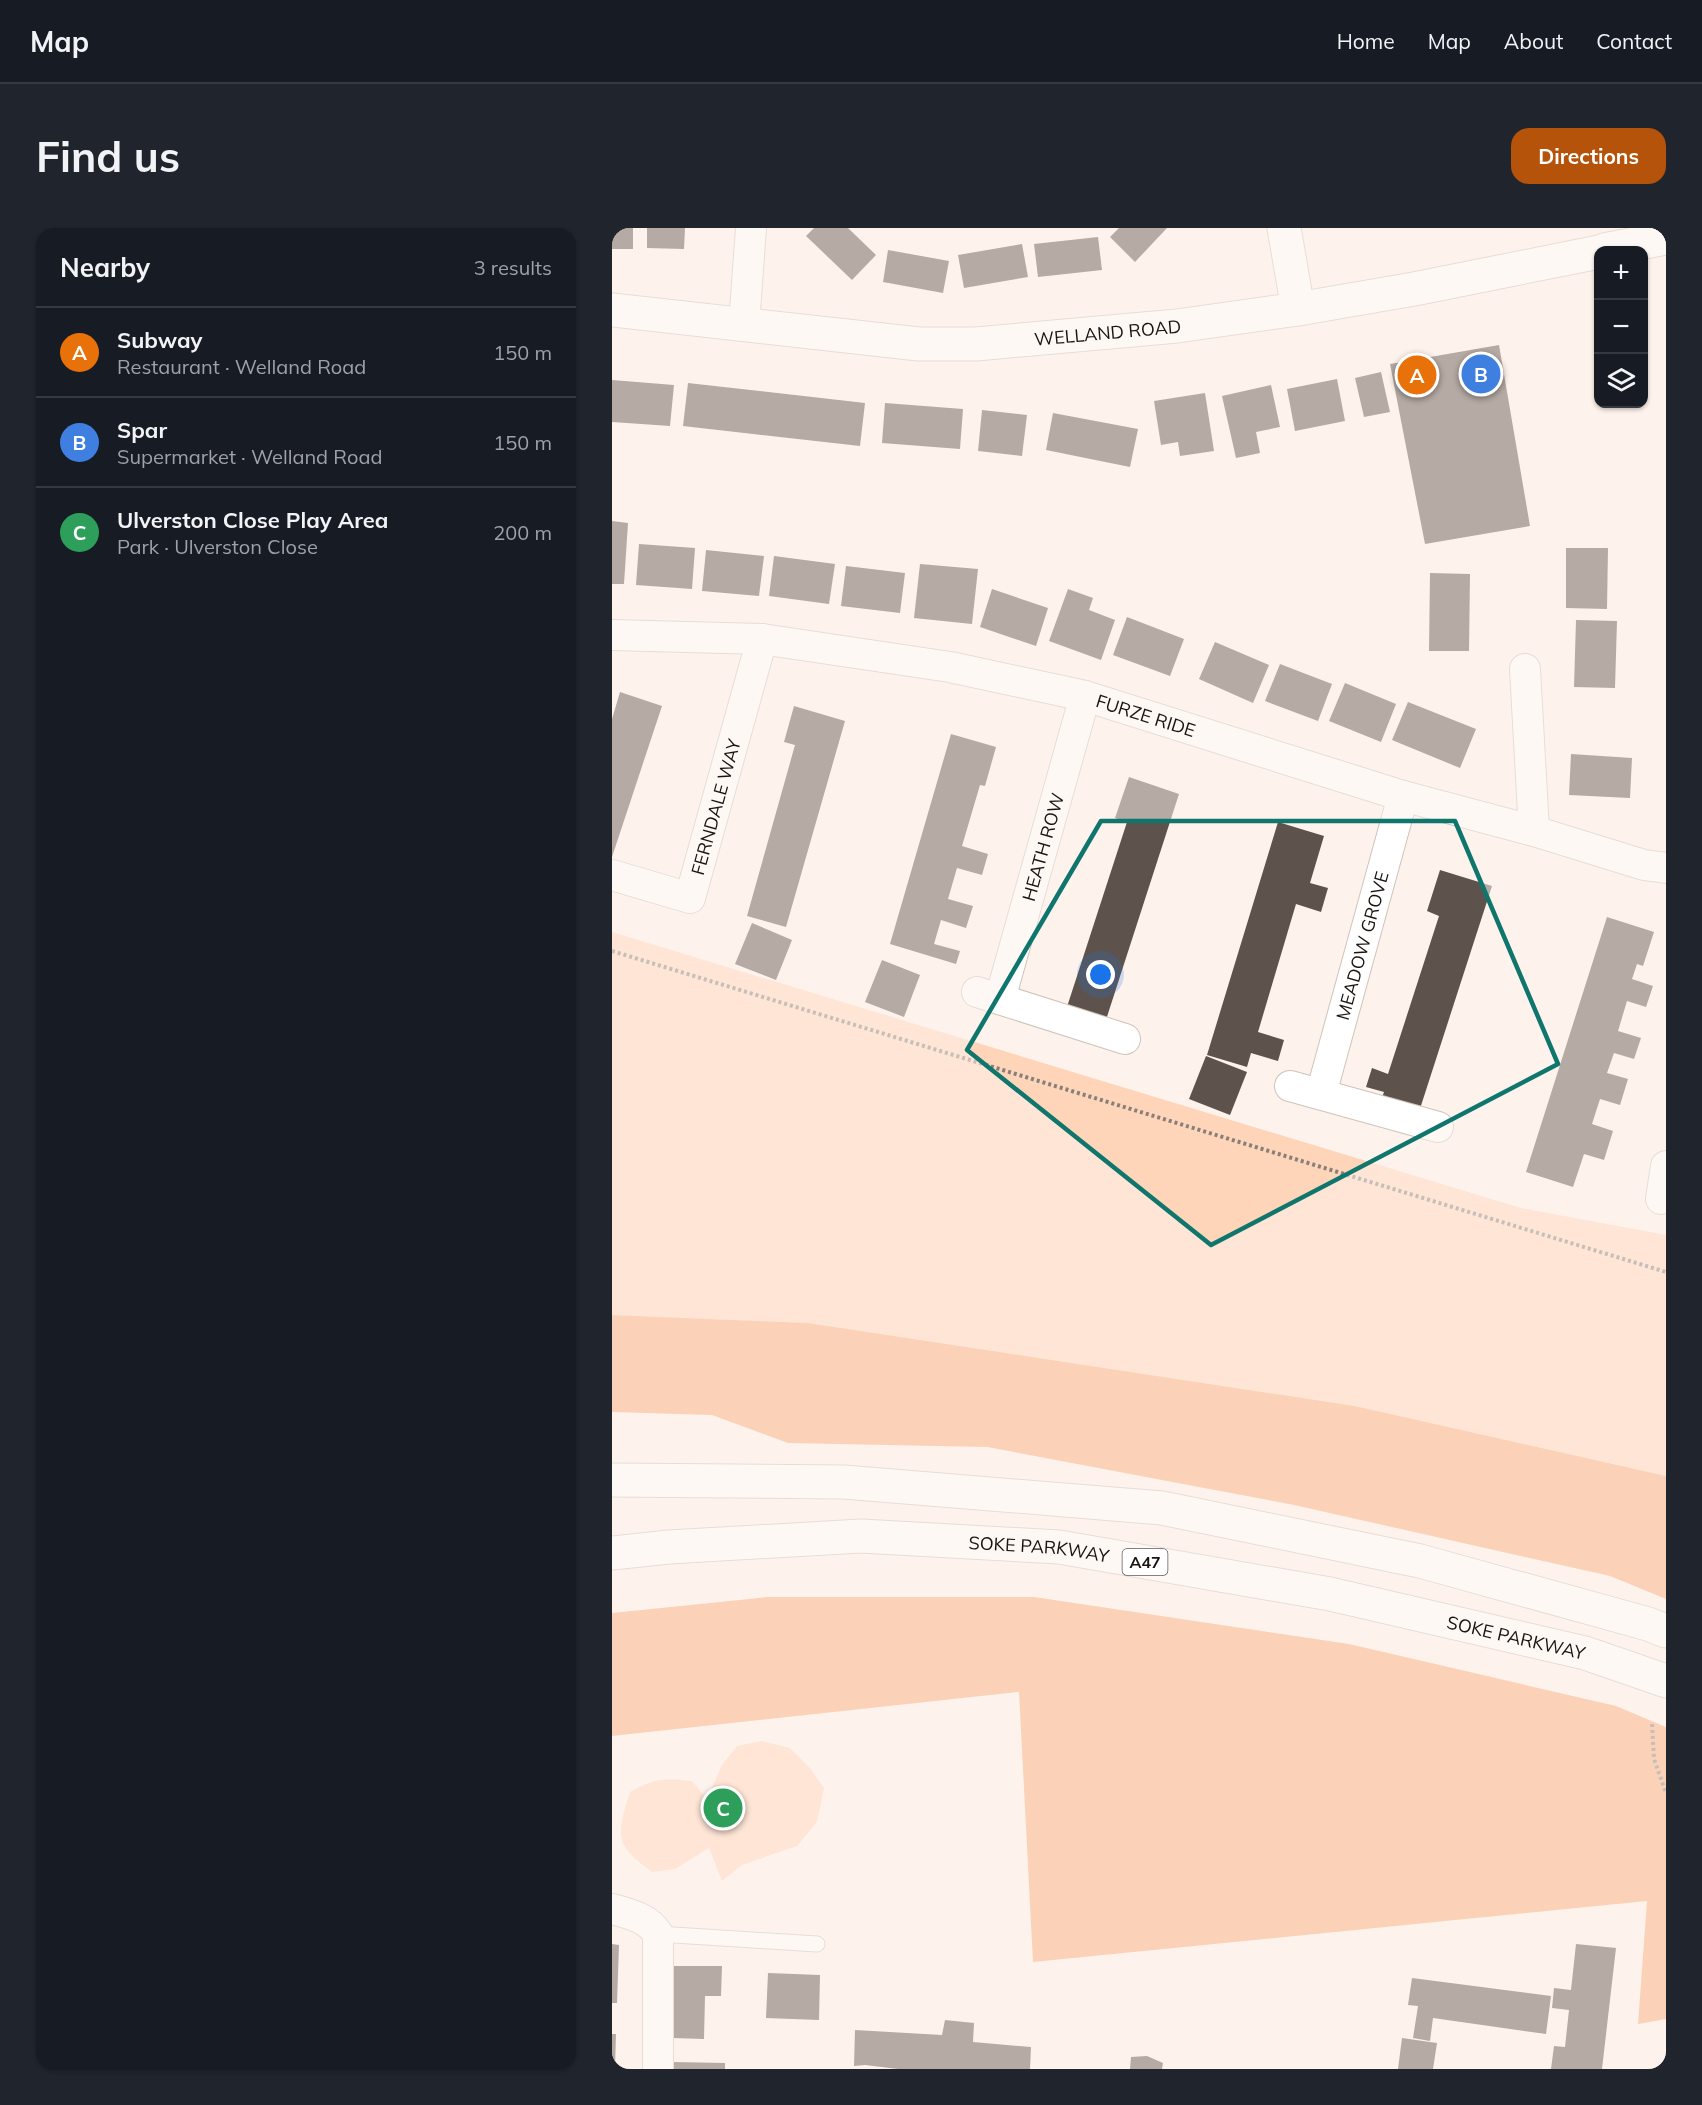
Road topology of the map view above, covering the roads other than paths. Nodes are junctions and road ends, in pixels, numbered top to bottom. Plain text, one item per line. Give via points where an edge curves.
1 (751, 228) edge
2 (1284, 228) edge
3 (1666, 238) edge
4 (1625, 246) edge
5 (1594, 253) edge
6 (1298, 309) junction
7 (612, 310) edge
8 (744, 325) junction
9 (612, 636) edge
10 (762, 639) junction
11 (1526, 669) dead end
12 (1085, 696) junction
13 (1403, 796) junction
14 (1534, 831) junction
15 (1666, 868) edge
16 (612, 875) edge
17 (1125, 1038) dead end
18 (1290, 1086) dead end
19 (1321, 1094) junction
20 (1438, 1127) dead end
21 (1666, 1166) edge
22 (1661, 1199) dead end
23 (612, 1480) edge
24 (612, 1553) edge
25 (1666, 1631) edge
26 (1666, 1681) edge
27 (612, 1909) edge
28 (658, 1934) junction
29 (817, 1944) dead end
30 (658, 2069) edge

1 - 8 street
2 - 6 main road
3 - 4 main road
5 - 6 main road, WELLAND ROAD
6 - 8 main road, WELLAND ROAD via 1177,326 976,344 919,345
7 - 8 main road, WELLAND ROAD
9 - 10 street, FURZE RIDE
10 - 12 street, FURZE RIDE via 950,667
10 - 16 street, FERNDALE WAY via 690,898
11 - 14 street
12 - 13 street, FURZE RIDE
12 - 17 street, HEATH ROW via 988,996
13 - 14 street, FURZE RIDE
13 - 19 street, MEADOW GROVE
14 - 15 street, FURZE RIDE via 1644,865
18 - 19 street
19 - 20 street
21 - 22 street
23 - 25 main road via 844,1482 1162,1508 1420,1561
24 - 26 main road, SOKE PARKWAY / A47 via 669,1546 861,1536 1059,1547 1330,1594 1586,1653
27 - 28 street via 651,1924
28 - 29 lane
28 - 30 street

